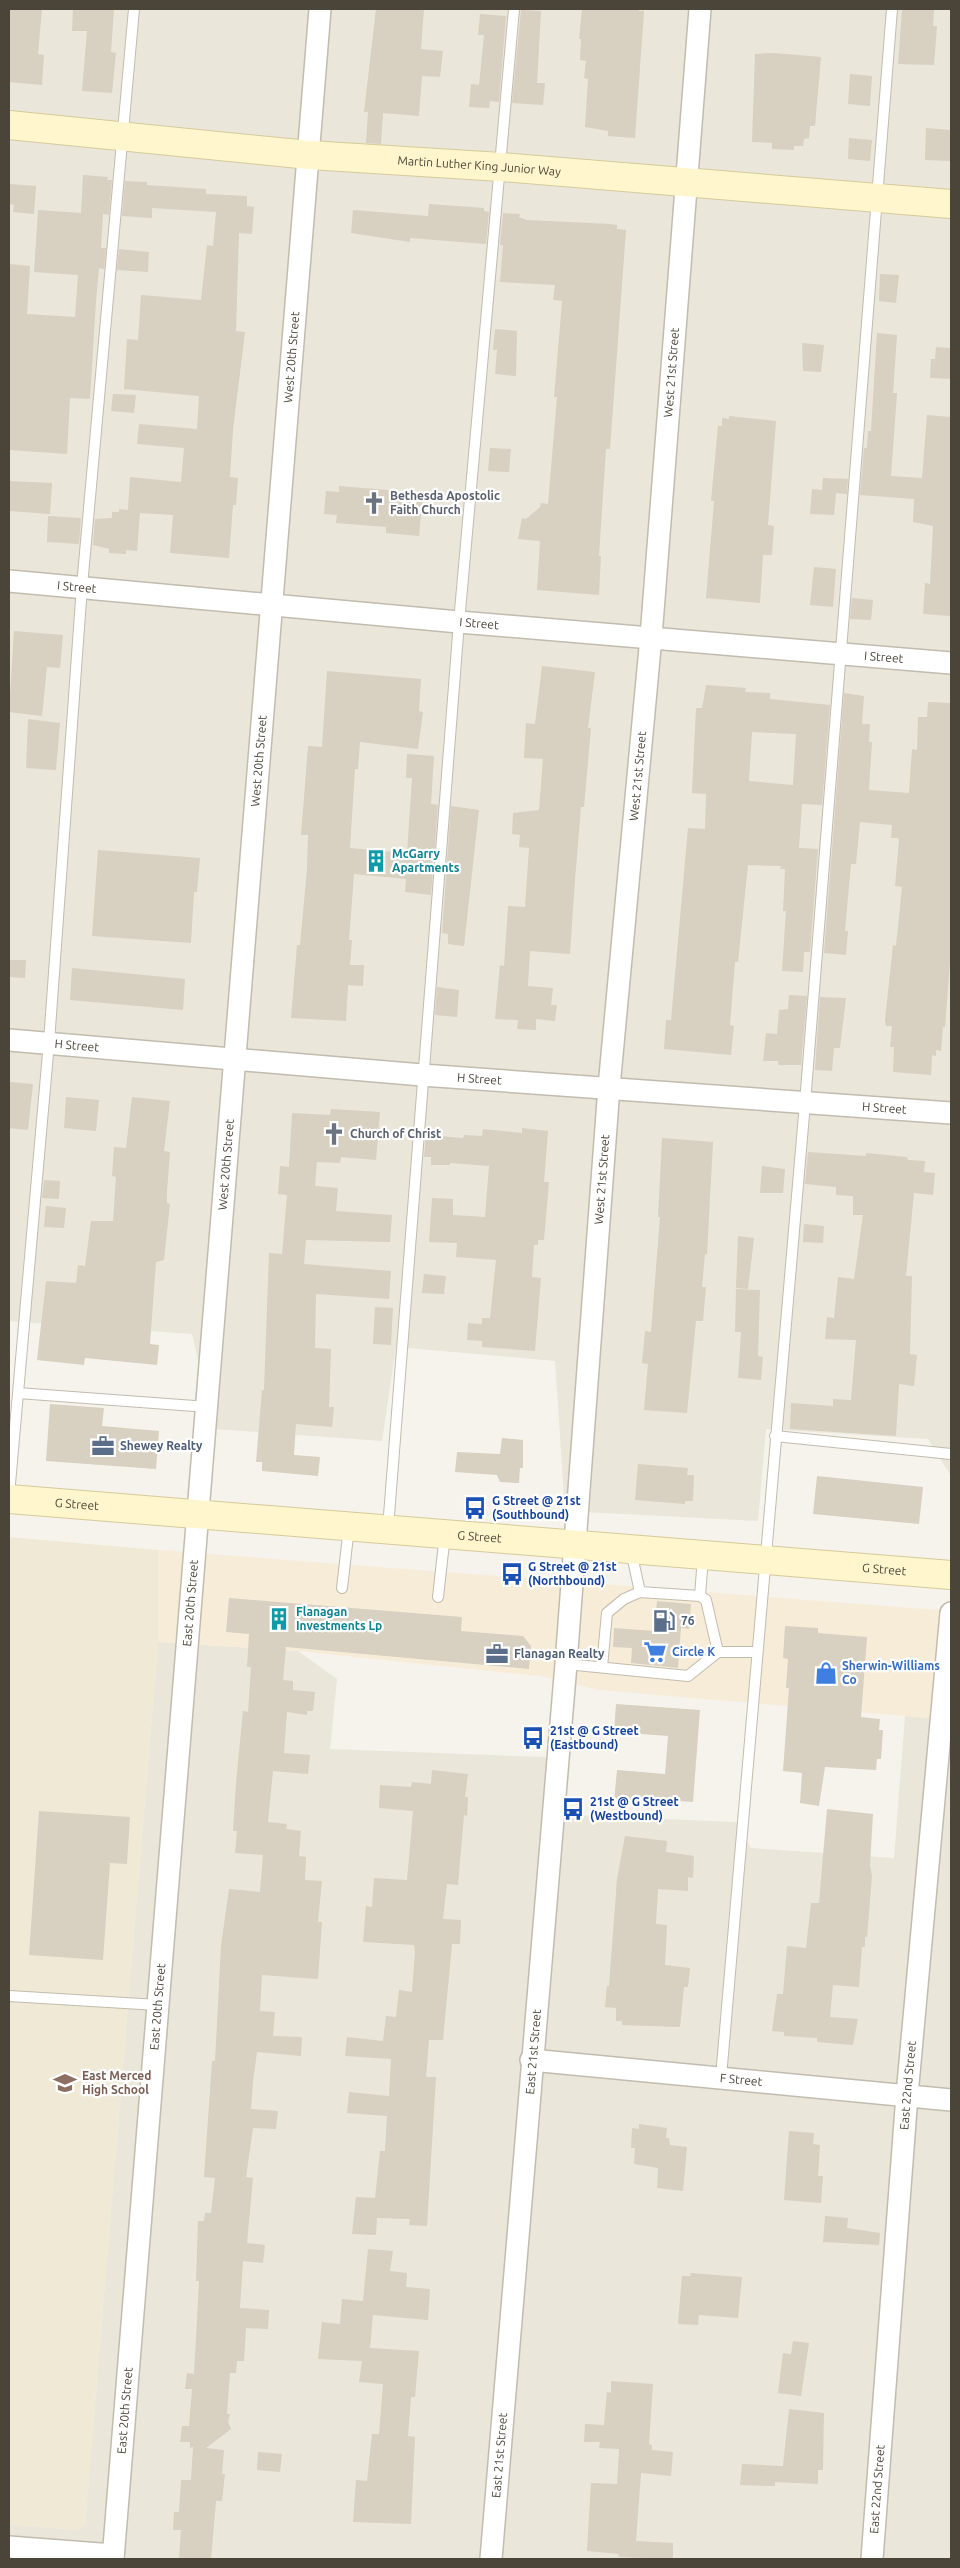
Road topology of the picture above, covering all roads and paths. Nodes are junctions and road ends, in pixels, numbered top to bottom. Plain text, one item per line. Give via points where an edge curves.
1 (134, 9) edge
2 (320, 9) edge
3 (514, 9) edge
4 (700, 9) edge
5 (892, 9) edge
6 (9, 126) edge
7 (124, 135) junction
8 (309, 155) junction
9 (501, 167) junction
10 (688, 182) junction
11 (876, 199) junction
12 (951, 204) edge
13 (9, 581) edge
14 (82, 586) junction
15 (273, 606) junction
16 (460, 622) junction
17 (651, 637) junction
18 (840, 653) junction
19 (951, 663) edge
20 (9, 1040) edge
21 (49, 1042) junction
22 (236, 1059) junction
23 (422, 1075) junction
24 (609, 1088) junction
25 (805, 1103) junction
26 (951, 1113) edge
27 (15, 1386) edge
28 (208, 1407) junction
29 (775, 1436) junction
30 (951, 1454) edge
31 (9, 1495) edge
32 (9, 1499) edge
33 (198, 1514) junction
34 (349, 1526) junction
35 (388, 1529) junction
36 (445, 1534) junction
37 (576, 1544) junction
38 (630, 1549) junction
39 (703, 1554) junction
40 (766, 1560) junction
41 (951, 1575) edge
42 (342, 1588) dead end
43 (640, 1592) junction
44 (700, 1596) junction
45 (438, 1597) dead end
46 (951, 1613) edge
47 (950, 1640) edge
48 (718, 1652) junction
49 (757, 1652) junction
50 (566, 1664) junction
51 (602, 1667) junction
52 (947, 1708) edge
53 (9, 1996) edge
54 (158, 2005) junction
55 (531, 2060) junction
56 (721, 2077) junction
57 (907, 2095) junction
58 (951, 2100) edge
59 (9, 2547) edge
60 (113, 2557) edge
61 (490, 2559) edge
62 (872, 2559) edge

1 - 7 lane
2 - 8 street, West 20th Street
3 - 9 lane
4 - 10 street, West 21st Street
5 - 11 lane
6 - 7 main road, Martin Luther King Junior Way
7 - 8 main road, Martin Luther King Junior Way
7 - 14 lane
8 - 9 main road, Martin Luther King Junior Way
8 - 15 street, West 20th Street
9 - 10 main road, Martin Luther King Junior Way
9 - 16 lane
10 - 11 main road, Martin Luther King Junior Way
10 - 17 street, West 21st Street
11 - 12 main road, Martin Luther King Junior Way
11 - 18 lane
13 - 14 street, I Street
14 - 15 street, I Street
14 - 21 lane
15 - 16 street, I Street
15 - 22 street, West 20th Street
16 - 17 street, I Street
16 - 23 lane
17 - 18 street, I Street
17 - 24 street, West 21st Street
18 - 19 street, I Street
18 - 25 lane
20 - 21 street, H Street
21 - 22 street, H Street
21 - 27 lane
22 - 23 street, H Street
22 - 28 street, West 20th Street
23 - 24 street, H Street
23 - 35 lane
24 - 25 street, H Street
24 - 37 street, West 21st Street
25 - 26 street, H Street
25 - 29 lane
27 - 28 lane
27 - 31 lane
28 - 33 street, West 20th Street
29 - 30 lane
29 - 40 lane
32 - 33 main road, G Street
33 - 34 main road, G Street
33 - 54 street, East 20th Street
34 - 35 main road, G Street
34 - 42 lane
35 - 36 main road, G Street
36 - 37 main road, G Street
36 - 45 lane
37 - 38 main road, G Street
37 - 50 street, East 21st Street
38 - 39 main road, G Street
38 - 43 lane
39 - 40 main road, G Street
39 - 44 lane
40 - 41 main road, G Street
40 - 49 lane
43 - 44 lane
43 - 51 lane via 624,1599 607,1613
44 - 48 lane via 706,1600
46 - 47 street, East 22nd Street
47 - 52 street, East 22nd Street
48 - 49 lane
48 - 51 lane via 688,1676
49 - 56 lane
50 - 51 lane
50 - 55 street, East 21st Street
52 - 57 street, East 22nd Street
53 - 54 lane
54 - 60 street, East 20th Street
55 - 56 street, F Street
55 - 61 street, East 21st Street
56 - 57 street, F Street
57 - 58 street, F Street
57 - 62 street, East 22nd Street
59 - 60 street

